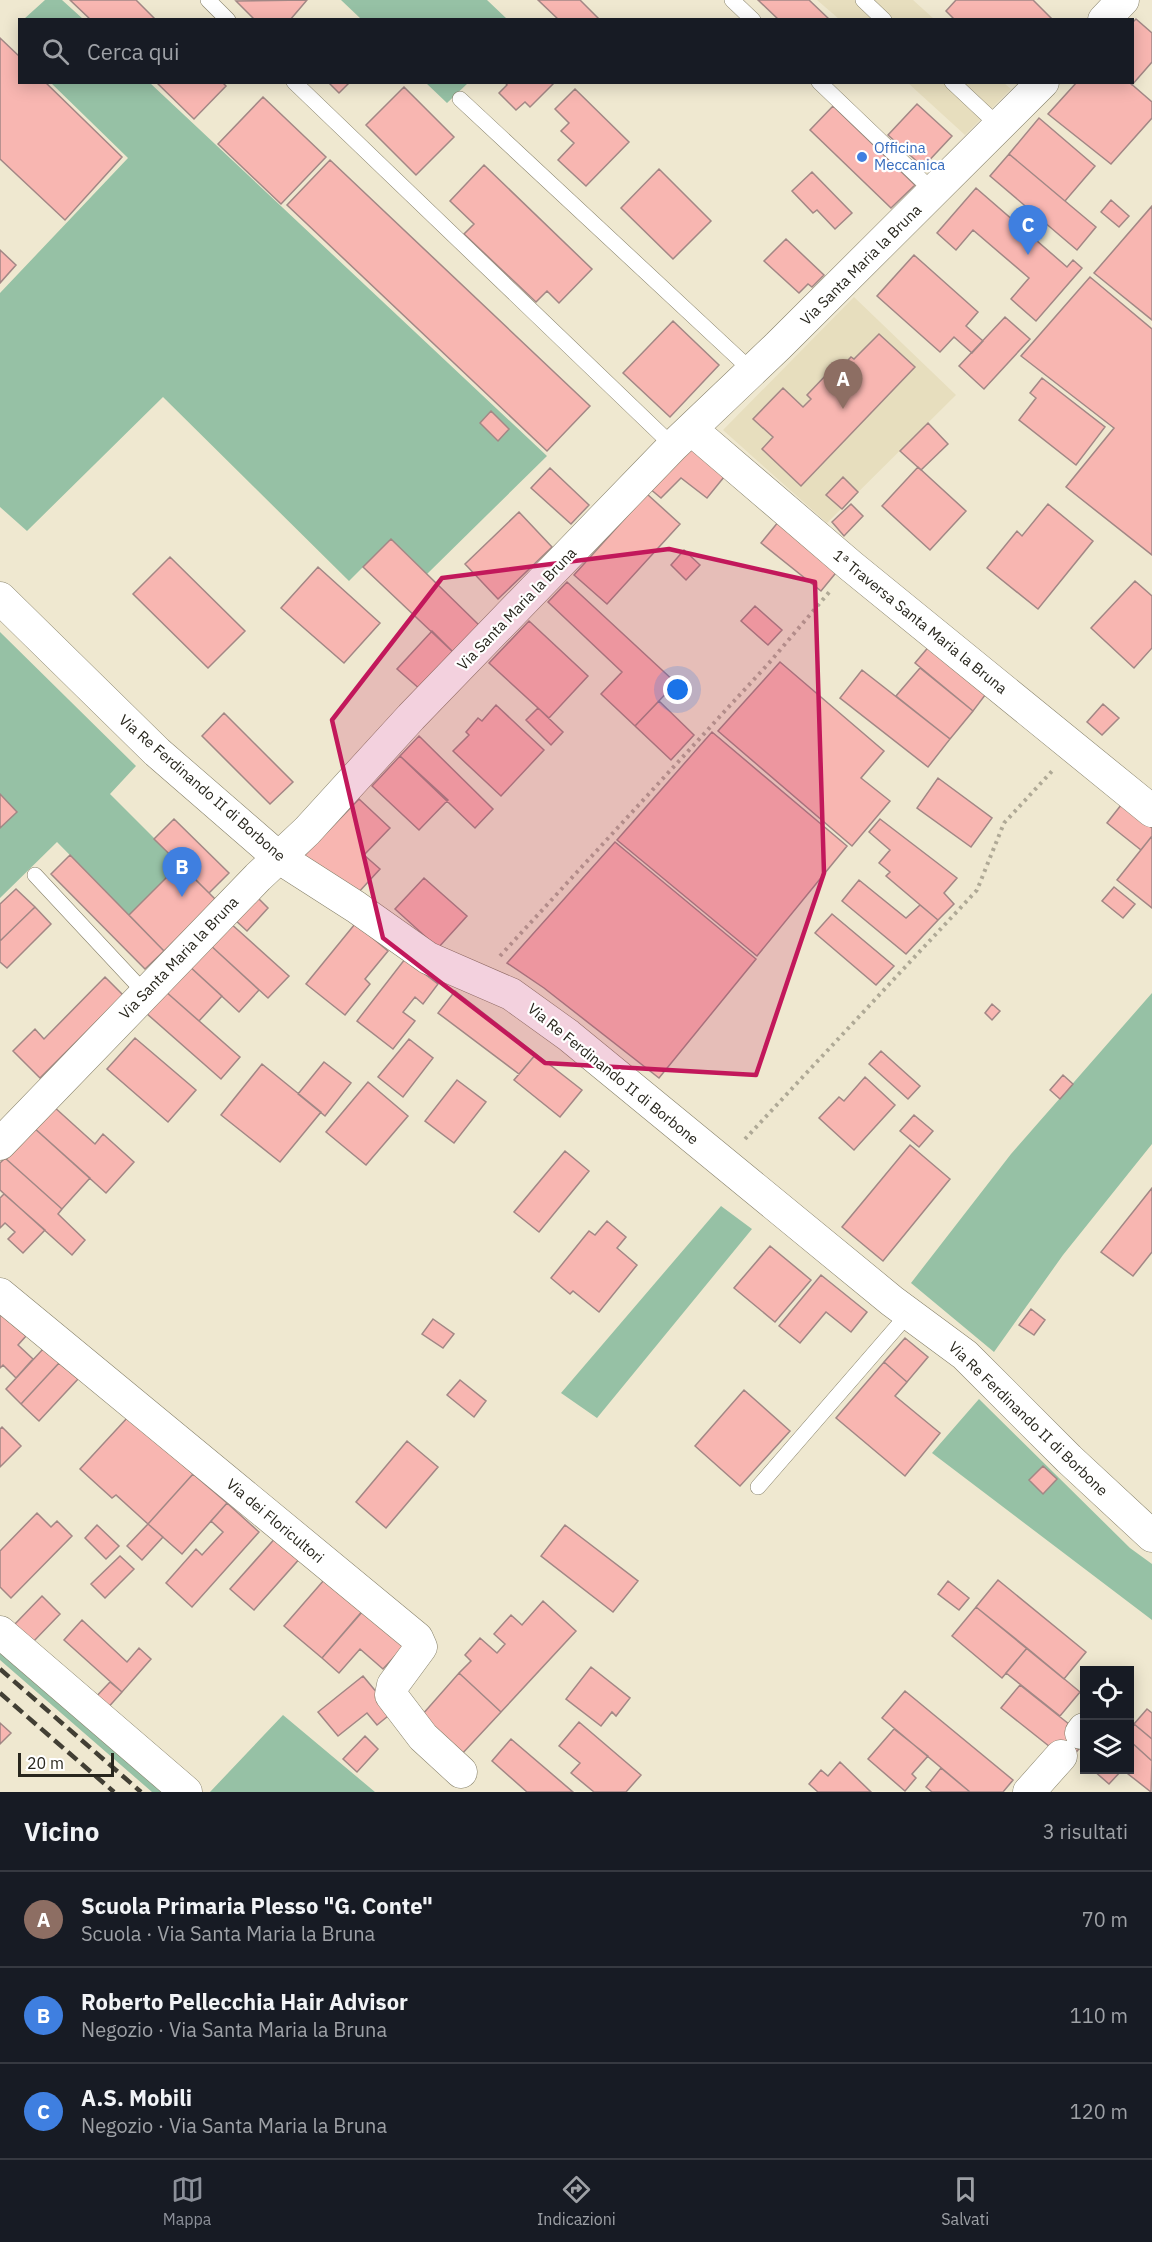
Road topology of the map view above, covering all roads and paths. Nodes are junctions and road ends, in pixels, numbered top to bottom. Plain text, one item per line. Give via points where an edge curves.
1 (208, 0) edge
2 (732, 0) edge
3 (863, 0) edge
4 (1123, 0) edge
5 (226, 18) edge
6 (751, 18) edge
7 (882, 18) edge
8 (1106, 18) edge
9 (296, 84) edge
10 (821, 84) edge
11 (954, 84) edge
12 (1041, 84) edge
13 (460, 99) dead end
14 (1000, 127) junction
15 (934, 192) junction
16 (752, 371) junction
17 (682, 438) junction
18 (850, 566) junction
19 (0, 598) edge
20 (1074, 747) junction
21 (1152, 811) edge
22 (278, 857) junction
23 (34, 875) dead end
24 (480, 979) junction
25 (145, 993) junction
26 (0, 1144) edge
27 (723, 1162) junction
28 (0, 1294) edge
29 (909, 1313) junction
30 (758, 1487) dead end
31 (1152, 1536) edge
32 (0, 1632) edge
33 (1076, 1739) edge
34 (461, 1772) dead end
35 (186, 1792) edge
36 (1029, 1792) edge

1 - 5 lane
2 - 6 lane
3 - 7 lane
4 - 8 street
9 - 17 lane
10 - 15 lane
11 - 14 lane
12 - 14 street, Via Santa Maria la Bruna
13 - 16 lane
14 - 15 street, Via Santa Maria la Bruna
15 - 16 street, Via Santa Maria la Bruna
16 - 17 street, Via Santa Maria la Bruna
17 - 18 street, 1ª Traversa Santa Maria la Bruna
17 - 22 street, Via Santa Maria la Bruna
18 - 20 street, 1ª Traversa Santa Maria la Bruna
18 - 24 path via 769,663
19 - 22 street, Via Re Ferdinando II di Borbone via 157,752
20 - 21 street, 1ª Traversa Santa Maria la Bruna
20 - 27 path via 1004,824 977,890
22 - 24 street, Via Re Ferdinando II di Borbone via 428,958
22 - 25 street, Via Santa Maria la Bruna
23 - 25 lane
24 - 27 street, Via Re Ferdinando II di Borbone via 512,994 568,1035
25 - 26 street, Via Santa Maria la Bruna
27 - 29 street, Via Re Ferdinando II di Borbone
28 - 34 street, Via dei Floricultori via 417,1638 421,1647 393,1684 391,1695 423,1737
29 - 30 lane
29 - 31 street, Via Re Ferdinando II di Borbone via 965,1355
32 - 35 street
33 - 36 street

